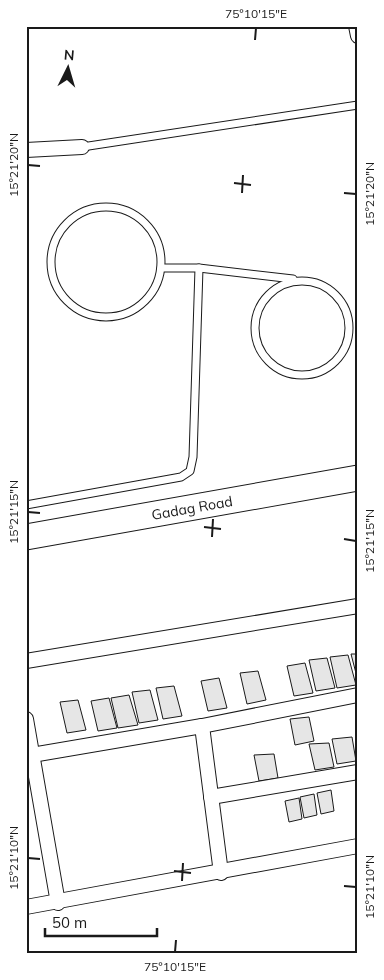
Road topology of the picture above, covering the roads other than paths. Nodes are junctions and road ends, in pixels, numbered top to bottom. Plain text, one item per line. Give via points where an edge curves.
1 (356, 26) edge
2 (358, 36) edge
3 (358, 105) edge
4 (82, 147) joint
5 (26, 150) edge
6 (161, 268) junction
7 (199, 268) junction
8 (300, 280) junction
9 (358, 478) edge
10 (358, 494) edge
11 (26, 504) edge
12 (26, 537) edge
13 (26, 553) edge
14 (358, 606) edge
15 (26, 661) edge
16 (358, 695) edge
17 (26, 719) edge
18 (202, 726) junction
19 (30, 756) edge
20 (358, 772) edge
21 (211, 797) junction
22 (358, 846) edge
23 (221, 873) junction
24 (58, 902) junction
25 (26, 907) edge

1 - 2 street
3 - 4 lane
4 - 5 street
6 - 6 lane via 156,287 138,308 120,316 100,317 82,312 70,304 58,290 50,261 54,242 64,226 84,211 103,206 123,209 140,218 153,232 161,250
6 - 7 lane
7 - 8 lane
7 - 11 lane via 190,471 180,477
8 - 8 lane via 316,282 331,290 349,318 349,334 344,349 328,367 314,374 297,375 271,365 260,352 255,336 257,311 265,297 283,284
9 - 12 highway, Gadag Road
10 - 13 highway, Gadag Road
14 - 15 street
16 - 18 street
17 - 19 street
18 - 19 street
18 - 21 street
19 - 24 street
20 - 21 street
21 - 23 street
22 - 23 street
23 - 24 street
24 - 25 street

